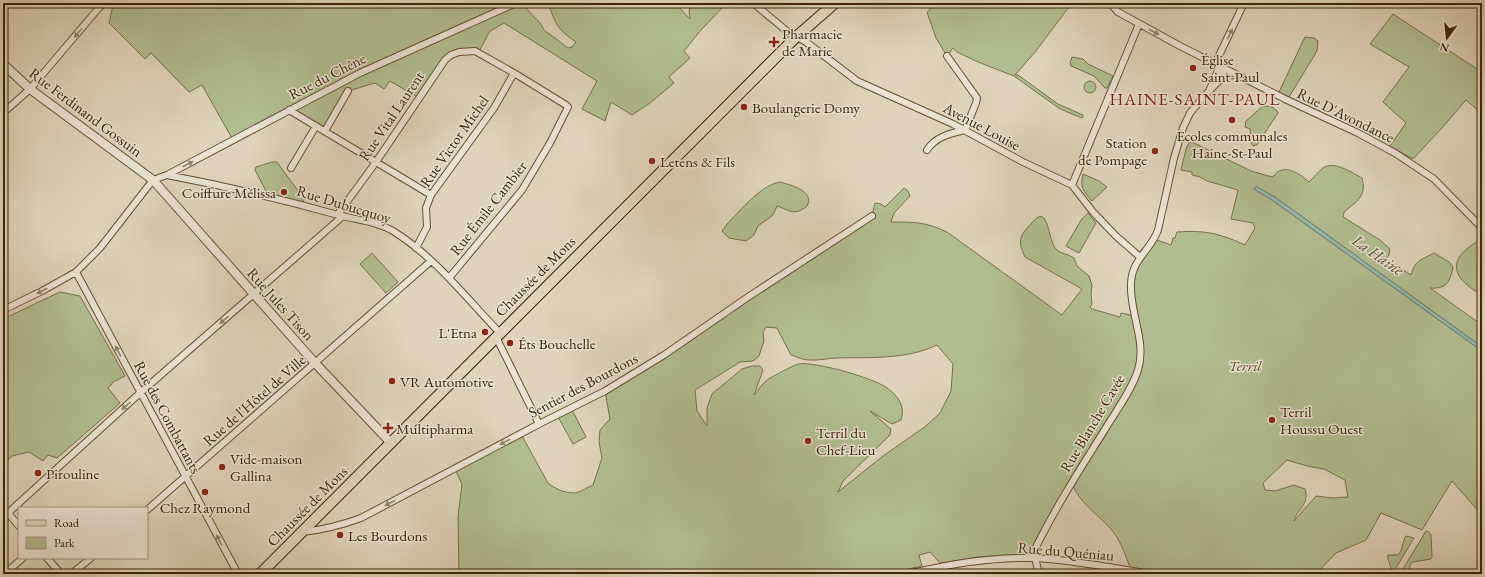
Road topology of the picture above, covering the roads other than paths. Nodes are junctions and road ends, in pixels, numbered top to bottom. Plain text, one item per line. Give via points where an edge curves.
1 (103, 3) edge
2 (516, 3) edge
3 (753, 3) edge
4 (835, 3) edge
5 (1110, 3) edge
6 (1244, 3) edge
7 (1140, 24) junction
8 (796, 37) junction
9 (947, 56) dead end
10 (3, 64) edge
11 (1220, 66) junction
12 (514, 73) junction
13 (30, 90) junction
14 (348, 91) dead end
15 (289, 110) junction
16 (3, 113) edge
17 (316, 126) junction
18 (965, 130) junction
19 (325, 131) junction
20 (927, 150) dead end
21 (376, 162) junction
22 (291, 168) dead end
23 (167, 175) junction
24 (153, 180) junction
25 (1072, 185) junction
26 (431, 195) junction
27 (340, 215) junction
28 (872, 216) dead end
29 (1482, 228) edge
30 (416, 248) junction
31 (1140, 257) junction
32 (431, 260) junction
33 (76, 272) junction
34 (449, 278) junction
35 (254, 295) junction
36 (3, 310) edge
37 (498, 335) junction
38 (316, 363) junction
39 (140, 393) junction
40 (539, 424) junction
41 (391, 443) junction
42 (186, 477) junction
43 (148, 509) edge
44 (5, 511) edge
45 (18, 525) edge
46 (302, 532) junction
47 (1035, 558) junction
48 (22, 559) edge
49 (48, 559) edge
50 (90, 559) edge
51 (4, 574) edge
52 (61, 574) edge
53 (72, 574) edge
54 (238, 574) edge
55 (260, 574) edge
56 (908, 574) edge
57 (1039, 574) edge
58 (1149, 574) edge

1 -> 13 street
2 - 15 street, Rue du Chêne via 360,73
3 - 8 street, Avenue Louise
4 - 8 main road, Chaussée de Mons
5 - 7 street, Rue D'Avondance via 1118,12
11 -> 6 street
7 -> 11 street, Rue D'Avondance
7 - 25 street
8 - 18 street, Avenue Louise via 857,81
8 - 37 main road, Chaussée de Mons
9 - 18 street via 976,98
10 - 13 street, Rue Ferdinand Gossuin
11 - 29 street, Rue D'Avondance via 1365,137 1411,163 1434,179
11 - 31 street via 1219,81 1190,113 1183,128 1158,230
12 - 21 street, Rue Vital Laurent via 478,53 470,51 451,55 445,60
12 - 26 street, Rue Victor Michel via 494,108
12 - 34 street, Rue Émile Cambier via 568,107 524,186
13 - 16 street
13 - 24 street, Rue Ferdinand Gossuin
14 - 19 street
15 - 17 street
23 -> 15 street, Rue du Chêne
17 - 19 street
17 - 22 street
18 - 20 street via 946,135
18 - 25 street, Avenue Louise via 1028,165
19 - 21 street
21 - 26 street
21 - 27 street, Rue Vital Laurent
23 - 24 street, Rue du Chêne
23 - 27 street, Rue Dubucquoy via 272,197
24 - 33 street via 100,248
24 - 35 street, Rue Jules Tison
25 - 31 street, Avenue Louise via 1093,212
26 - 30 street, Rue Victor Michel via 426,208 427,227
27 - 30 street, Rue Dubucquoy via 381,225
27 - 35 street, Rue Vital Laurent
28 - 40 street, Sentier des Bourdons via 664,355 605,391
30 - 32 street, Rue Dubucquoy
31 - 47 street, Rue Blanche Cavée via 1133,269 1131,291 1141,349 1138,371 1036,547
32 - 34 street, Rue Dubucquoy
32 - 38 street, Rue de l'Hôtel de Ville
33 -> 36 street
39 -> 33 street, Rue des Combattants
34 - 37 street, Rue Dubucquoy
35 - 38 street, Rue Jules Tison
35 -> 39 street, Rue Vital Laurent
37 - 40 street, Rue Dubucquoy
37 - 41 main road, Chaussée de Mons
38 - 41 street, Rue Jules Tison
38 - 42 street, Rue de l'Hôtel de Ville
39 - 42 street, Rue des Combattants
39 -> 44 street, Rue Vital Laurent
40 -> 46 street, Sentier des Bourdons via 361,518
41 - 46 main road, Chaussée de Mons
42 - 43 street, Rue de l'Hôtel de Ville
54 -> 42 street, Rue des Combattants
44 - 45 street
46 - 55 main road, Chaussée de Mons
47 - 56 street, Rue du Quéniau via 997,559
47 - 57 street
47 - 58 street, Rue du Quéniau
48 - 51 street
49 - 52 street
50 - 53 street

